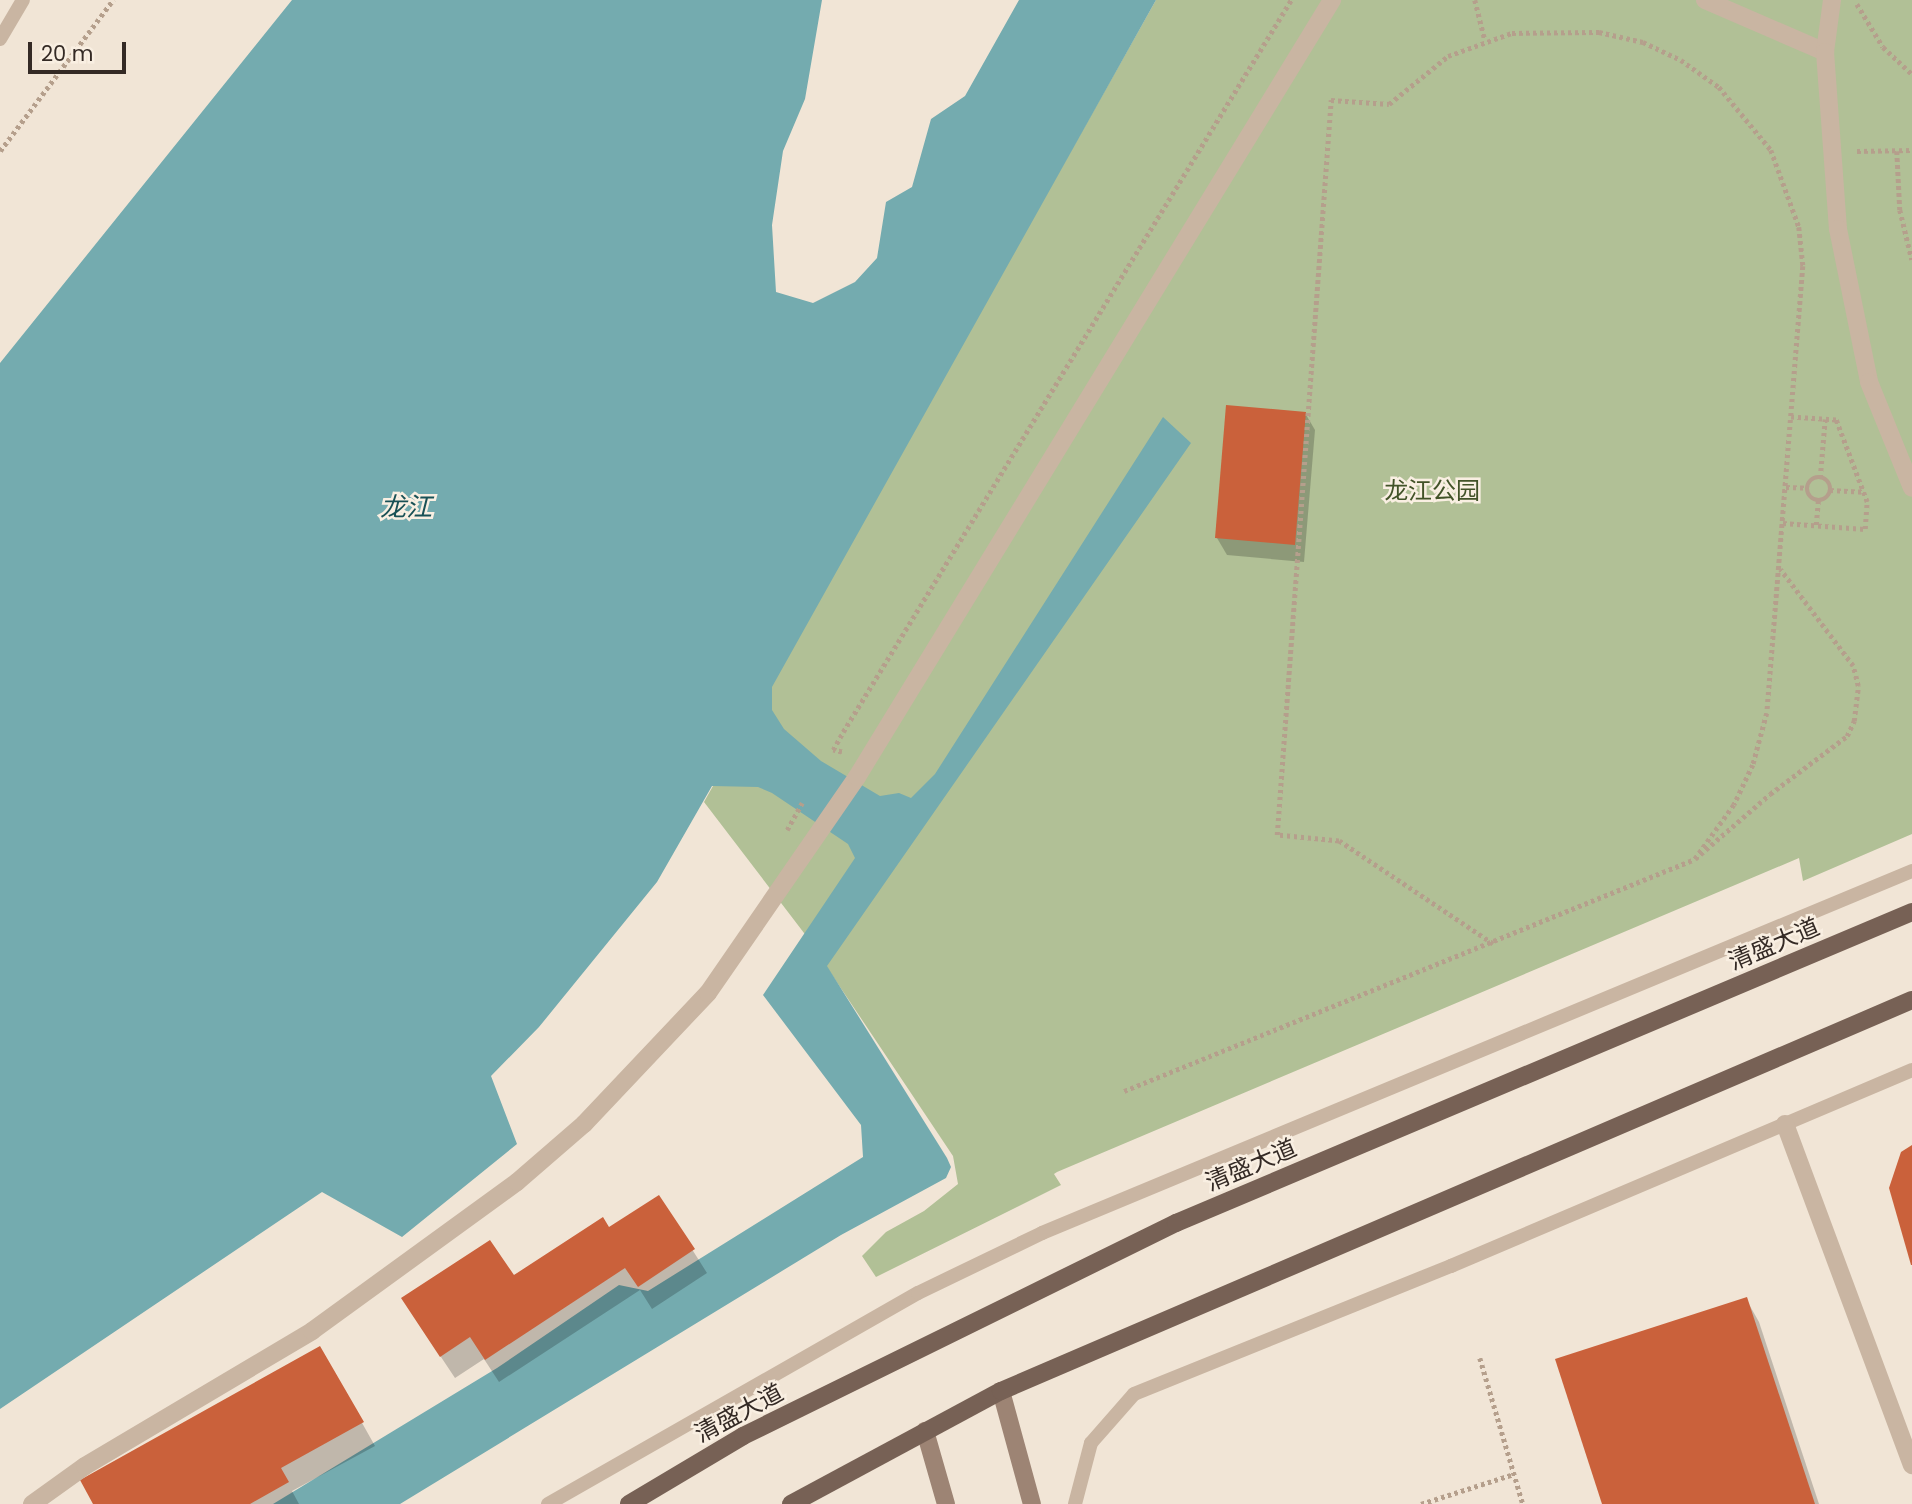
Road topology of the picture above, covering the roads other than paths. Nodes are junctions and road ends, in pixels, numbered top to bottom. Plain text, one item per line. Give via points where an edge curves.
1 (23, 0) edge
2 (1332, 0) edge
3 (1705, 0) edge
4 (1832, 0) edge
5 (0, 39) edge
6 (1825, 52) junction
7 (1912, 488) edge
8 (1912, 871) edge
9 (1912, 912) edge
10 (1912, 1000) edge
11 (1912, 1070) edge
12 (1785, 1125) junction
13 (1000, 1391) junction
14 (925, 1431) junction
15 (1912, 1465) edge
16 (32, 1504) edge
17 (548, 1504) edge
18 (629, 1504) edge
19 (791, 1504) edge
20 (946, 1504) edge
21 (1031, 1504) edge
22 (1075, 1504) edge

1 - 5 lane
2 - 16 street via 857,777 708,993 584,1125 517,1182 312,1331 85,1466
3 - 6 street
4 - 6 street
6 - 7 street via 1842,253 1869,382
8 - 17 lane via 1042,1233 906,1299
9 - 18 main road, 清盛大道 via 1176,1223 743,1436
10 - 13 main road
11 - 12 lane
12 - 15 street
12 - 22 lane via 1134,1394 1091,1443
13 - 14 main road
13 - 21 street
14 - 19 main road
14 - 20 street

